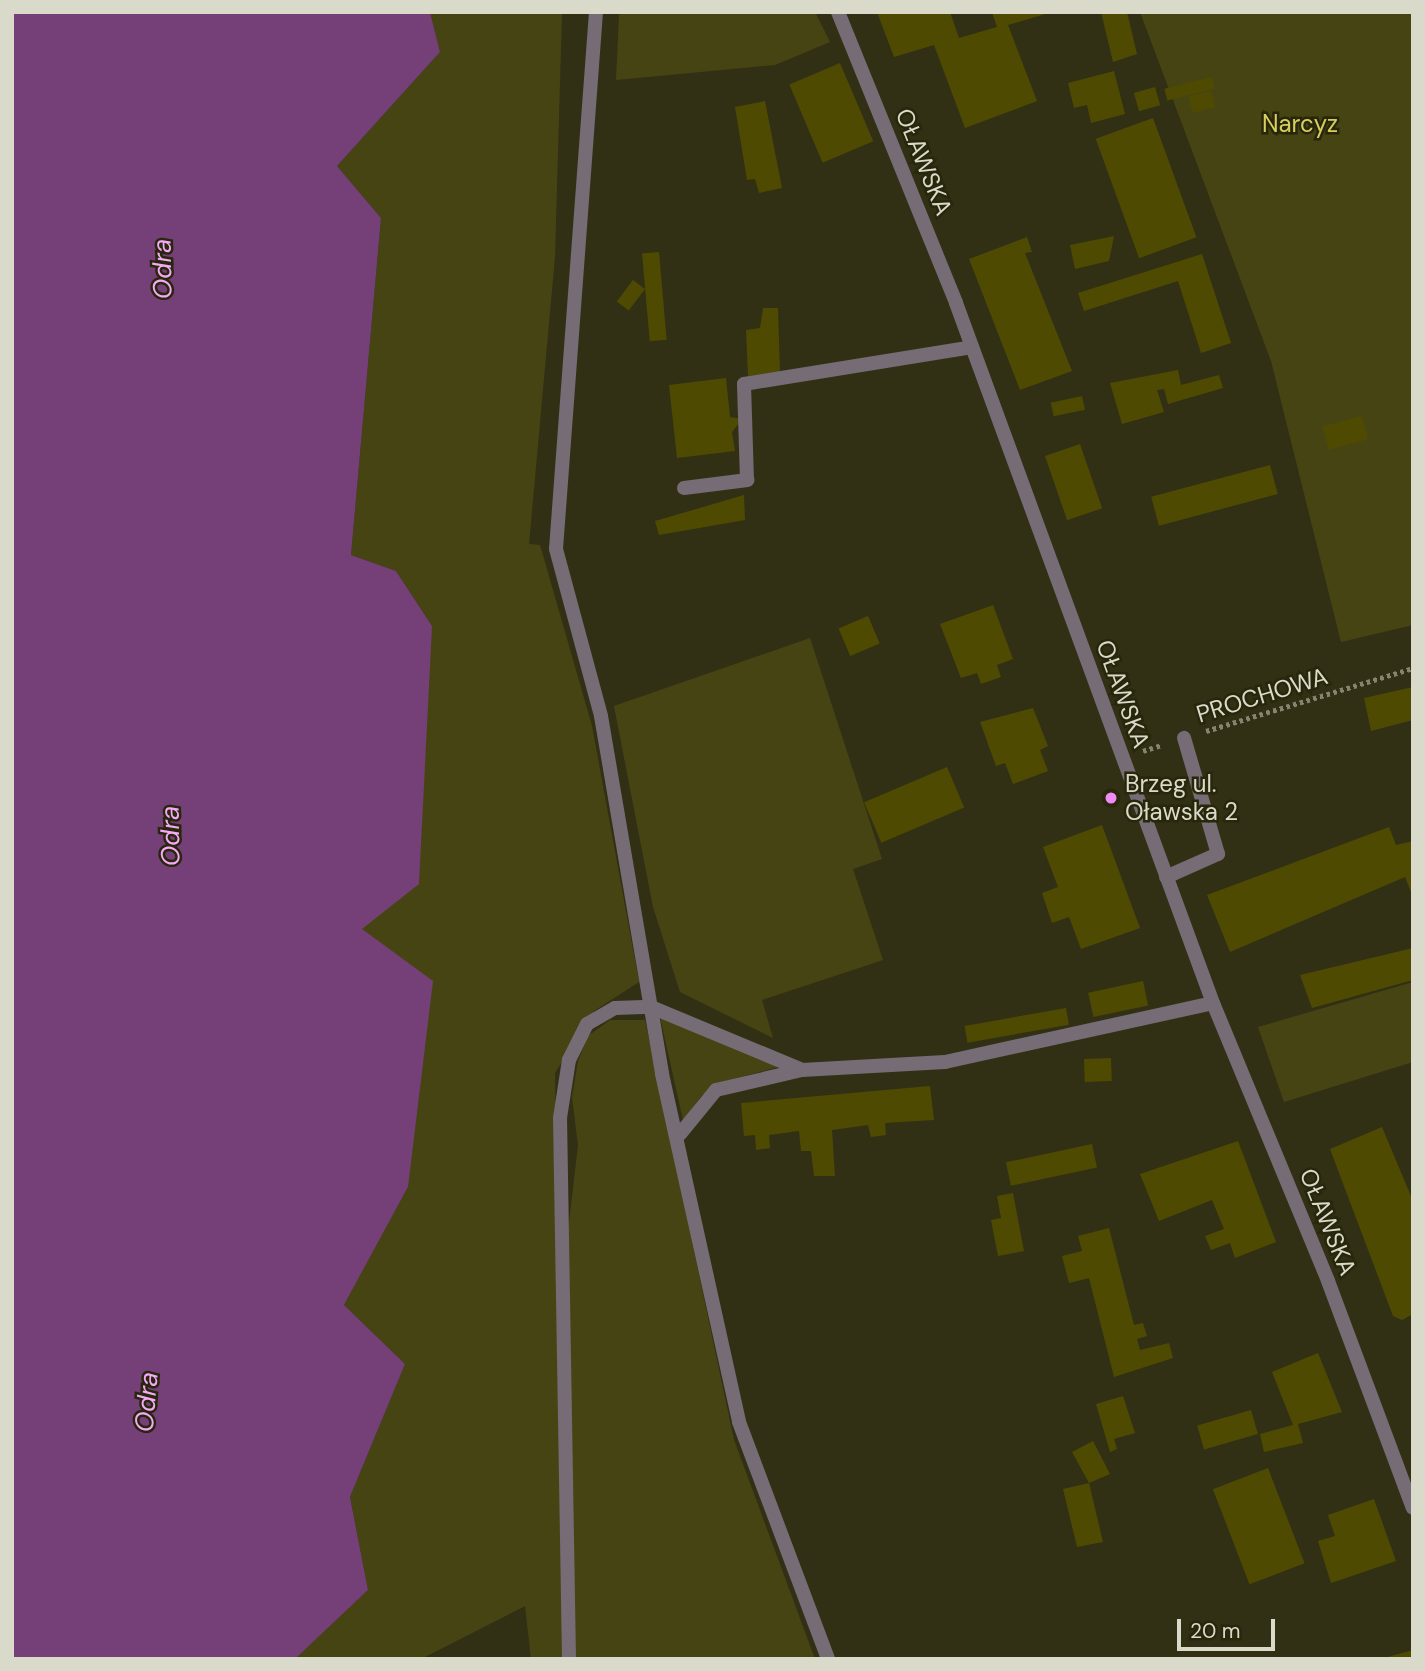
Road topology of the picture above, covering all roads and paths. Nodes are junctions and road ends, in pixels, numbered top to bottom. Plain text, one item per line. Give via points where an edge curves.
1 (596, 12) edge
2 (838, 12) edge
3 (972, 347) junction
4 (684, 488) dead end
5 (1413, 668) edge
6 (1184, 738) junction
7 (1122, 757) junction
8 (1166, 877) junction
9 (1213, 1003) junction
10 (652, 1007) junction
11 (802, 1070) junction
12 (680, 1134) junction
13 (1407, 1478) edge
14 (1413, 1508) edge
15 (569, 1659) edge
16 (828, 1659) edge

1 - 10 street via 556,550 601,716
2 - 3 street, OŁAWSKA
3 - 4 street via 744,384 747,480
3 - 7 street, OŁAWSKA
5 - 6 path, PROCHOWA
6 - 7 path, PROCHOWA
6 - 8 street via 1218,853
7 - 8 street, OŁAWSKA
8 - 9 street, OŁAWSKA
9 - 11 street via 945,1062
9 - 13 street, OŁAWSKA
10 - 11 street
10 - 12 street
10 - 15 street via 615,1008 587,1024 569,1060 560,1118
11 - 12 street via 716,1090
12 - 16 street via 739,1422
13 - 14 street, OŁAWSKA

